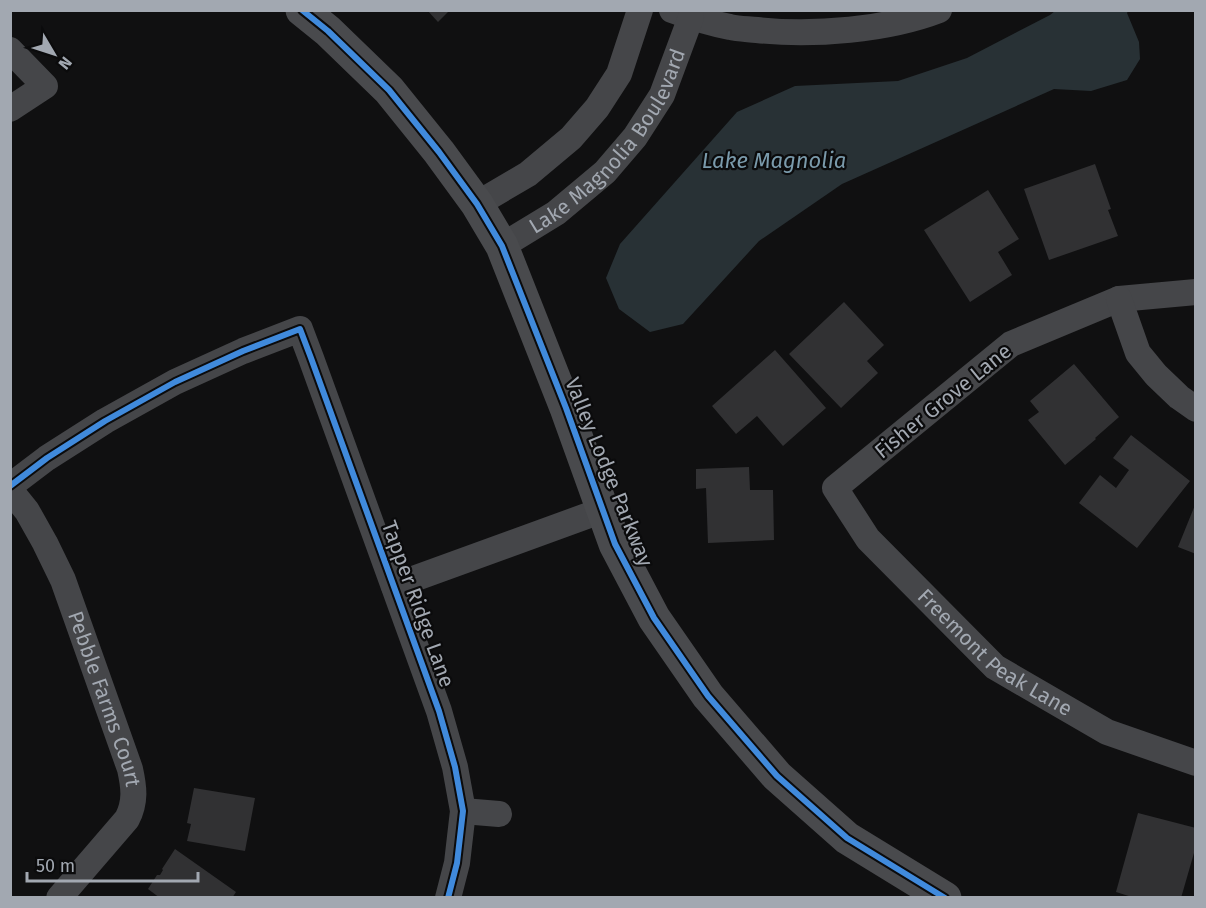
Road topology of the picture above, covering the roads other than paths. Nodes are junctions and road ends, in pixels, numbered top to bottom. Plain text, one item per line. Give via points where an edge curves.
1 (302, 10) edge
2 (640, 10) edge
3 (939, 10) edge
4 (681, 14) edge
5 (10, 50) edge
6 (10, 109) edge
7 (477, 204) junction
8 (502, 246) junction
9 (1196, 292) edge
10 (1119, 299) junction
11 (1196, 409) edge
12 (10, 488) edge
13 (835, 488) joint
14 (603, 510) junction
15 (394, 586) junction
16 (1196, 763) edge
17 (463, 811) junction
18 (499, 814) dead end
19 (59, 897) edge
20 (448, 897) edge
21 (945, 897) edge

1 - 7 street, Valley Lodge Parkway via 389,90
2 - 7 street, Lake Magnolia Boulevard via 619,74 597,108 571,138 528,174
3 - 4 street via 877,26 807,32 731,27
4 - 8 street, Lake Magnolia Boulevard via 662,95 635,137 604,172 555,213
5 - 6 street via 45,86
7 - 8 street, Valley Lodge Parkway
8 - 14 street, Valley Lodge Parkway
9 - 10 street, Fisher Grove Lane
10 - 11 street via 1138,353 1156,375
10 - 13 street, Fisher Grove Lane via 1011,344
12 - 15 street, Tapper Ridge Lane via 47,458 175,382 300,329
12 - 19 street, Pebble Farms Court via 27,511 63,580 134,785 133,808 128,819
13 - 16 street, Freemont Peak Lane via 868,539 994,667 1107,732
14 - 15 street
14 - 21 street, Valley Lodge Parkway via 615,544 654,618 708,696 777,776 848,838
15 - 17 street, Tapper Ridge Lane via 439,711
17 - 18 street
17 - 20 street, Tapper Ridge Lane via 457,863

